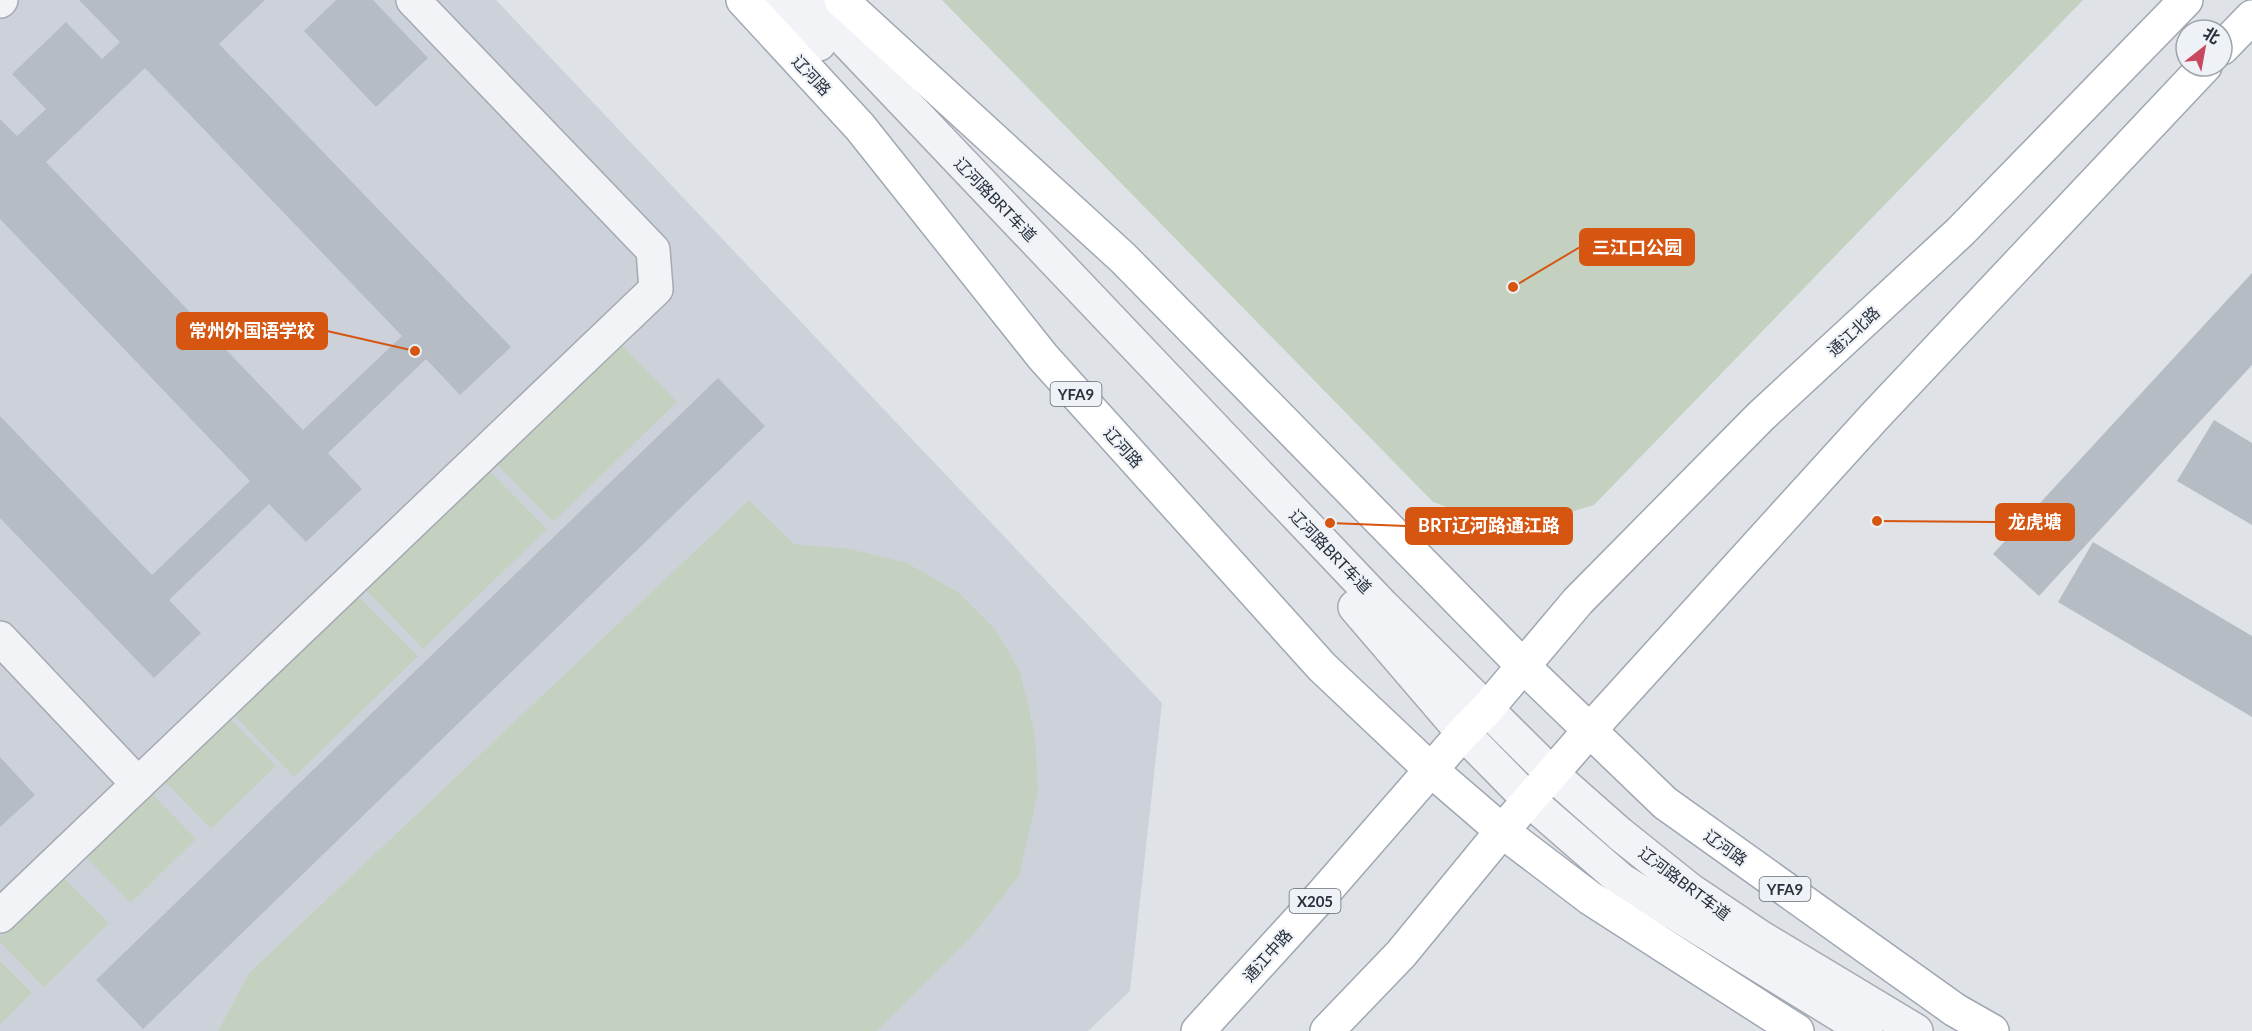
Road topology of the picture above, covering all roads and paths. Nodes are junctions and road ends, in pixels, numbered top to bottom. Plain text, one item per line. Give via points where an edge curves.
1 (412, 0) edge
2 (743, 0) edge
3 (776, 0) edge
4 (807, 0) edge
5 (841, 0) edge
6 (2186, 0) edge
7 (2252, 17) edge
8 (2234, 36) edge
9 (2194, 78) edge
10 (0, 638) edge
11 (1523, 666) junction
12 (1486, 710) junction
13 (1589, 731) junction
14 (1463, 733) junction
15 (1430, 769) junction
16 (1552, 774) junction
17 (138, 784) junction
18 (1529, 800) junction
19 (1502, 831) junction
20 (0, 916) edge
21 (1198, 1031) edge
22 (1327, 1031) edge
23 (1797, 1031) edge
24 (1866, 1031) edge
25 (1916, 1031) edge
26 (1992, 1031) edge

1 - 17 lane via 653,250 656,288
2 - 15 main road, 辽河路 / YFA9 via 860,127 1043,357 1322,667
3 - 14 lane, 辽河路BRT车道 via 1301,547
4 - 12 lane, 辽河路BRT车道
5 - 11 main road, YFA9 via 1123,258
6 - 11 main road, 通江北路 via 1960,232 1761,416 1578,601
7 - 8 main road
9 - 13 main road via 1875,416
10 - 17 lane
11 - 12 main road, 通江北路
11 - 13 main road, YFA9
12 - 14 main road, 通江中路
12 - 16 lane, 辽河路BRT车道
13 - 16 main road
13 - 26 main road, 辽河路 / YFA9 via 1665,804 1956,1010
14 - 15 main road, 通江中路
14 - 18 lane, 辽河路BRT车道
15 - 19 main road, YFA9
15 - 21 main road, 通江中路 / X205
16 - 18 main road
16 - 25 lane, 辽河路BRT车道 via 1690,890
17 - 20 lane
18 - 19 main road
18 - 24 lane, 辽河路BRT车道 via 1621,880
19 - 22 main road via 1401,954
19 - 23 main road, YFA9 via 1590,898

